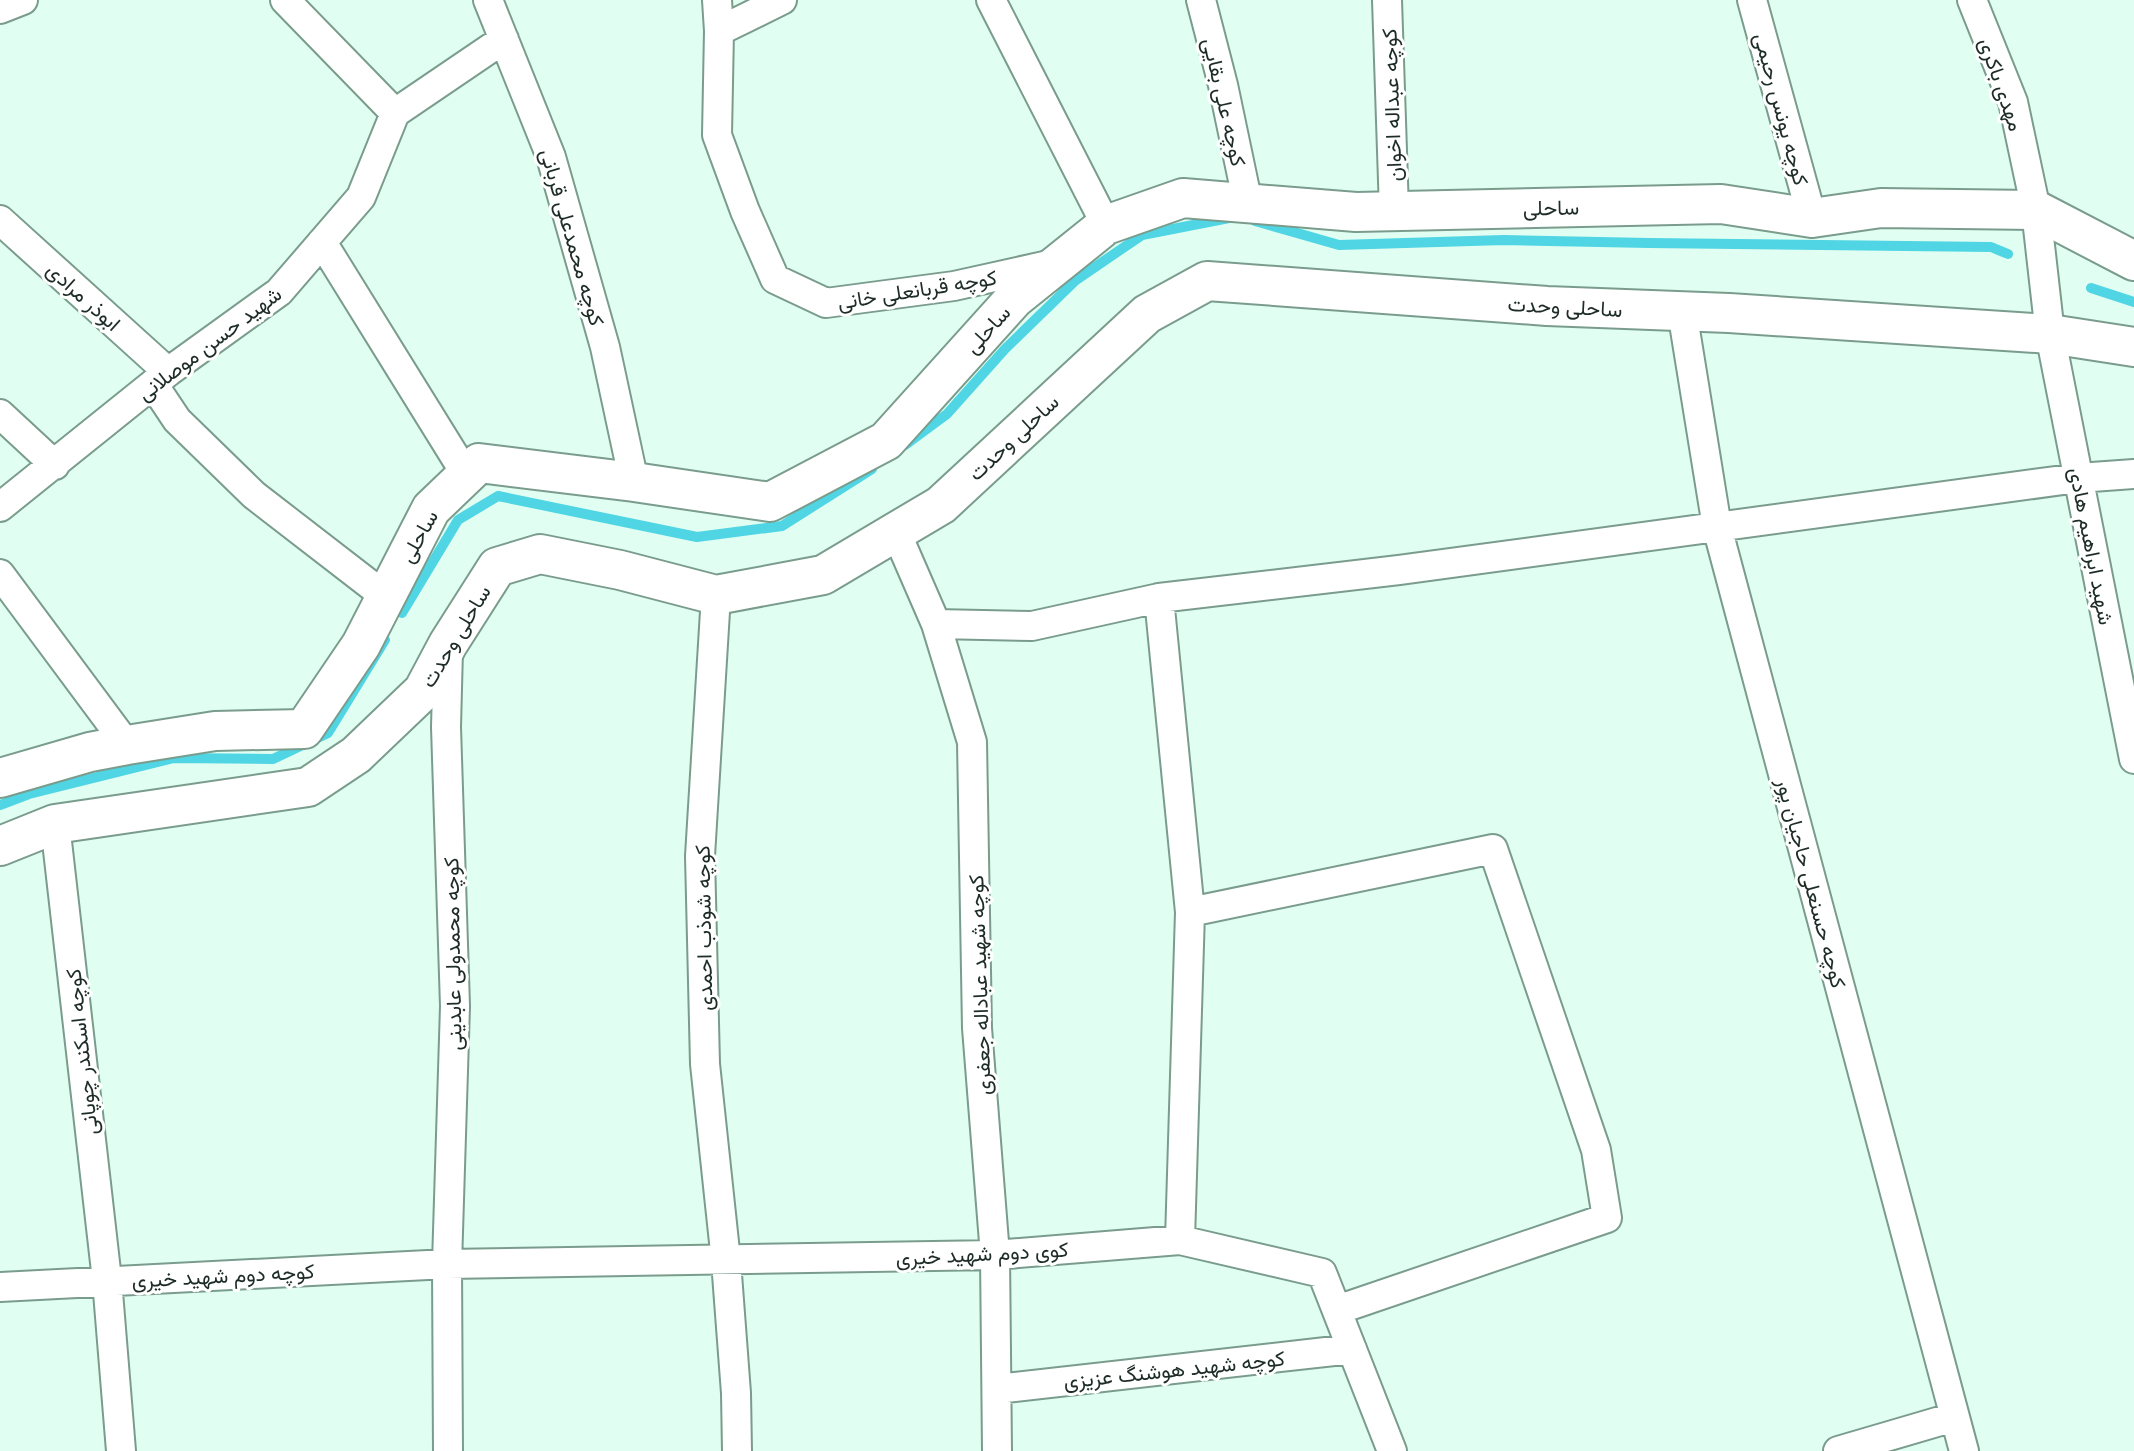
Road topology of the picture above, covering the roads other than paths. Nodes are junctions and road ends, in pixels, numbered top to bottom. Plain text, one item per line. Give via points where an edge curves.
1 (23, 0) edge
2 (285, 0) edge
3 (488, 0) edge
4 (717, 0) edge
5 (782, 0) edge
6 (991, 0) edge
7 (1201, 0) edge
8 (1387, 0) edge
9 (1752, 0) edge
10 (1972, 0) edge
11 (0, 9) edge
12 (719, 31) junction
13 (504, 39) junction
14 (395, 113) junction
15 (1248, 204) junction
16 (2036, 210) junction
17 (1394, 211) junction
18 (1812, 218) junction
19 (0, 220) edge
20 (1106, 225) junction
21 (322, 242) junction
22 (2134, 261) edge
23 (1059, 262) junction
24 (1682, 311) junction
25 (2050, 334) junction
26 (2134, 347) edge
27 (161, 378) junction
28 (0, 414) edge
29 (55, 465) junction
30 (2134, 474) edge
31 (467, 476) junction
32 (2078, 478) junction
33 (634, 482) junction
34 (0, 507) edge
35 (1717, 527) junction
36 (896, 532) junction
37 (0, 574) edge
38 (716, 595) junction
39 (386, 597) junction
40 (1159, 598) junction
41 (936, 624) junction
42 (449, 643) junction
43 (127, 745) junction
44 (2134, 759) edge
45 (0, 778) edge
46 (55, 824) junction
47 (0, 846) edge
48 (1190, 912) junction
49 (1180, 1240) junction
50 (995, 1255) junction
51 (726, 1261) junction
52 (447, 1264) junction
53 (107, 1280) junction
54 (0, 1286) edge
55 (1337, 1310) junction
56 (1352, 1349) junction
57 (997, 1389) junction
58 (1954, 1417) junction
59 (121, 1451) edge
60 (448, 1451) edge
61 (737, 1451) edge
62 (997, 1451) edge
63 (1392, 1451) edge
64 (1838, 1451) edge
65 (1964, 1451) edge

1 - 11 street
2 - 14 street
3 - 13 street, کوچه محمدعلی قربانی
4 - 12 street, کوچه قربانعلی خانی
5 - 12 street
6 - 20 street
7 - 15 street, کوچه علی بقایی
8 - 17 street, کوچه عبداله اخوان
9 - 18 street, کوچه یونس رحیمی
10 - 16 street, مهدی باکری via 2013,102
12 - 23 street, کوچه قربانعلی خانی via 717,135 775,279 826,303 954,286
13 - 14 street
13 - 33 street, کوچه محمدعلی قربانی via 551,157 605,347
14 - 21 street, شهید حسن موصلانی via 361,197
15 - 17 street, ساحلی
15 - 20 street, ساحلی via 1183,198
16 - 18 street, ساحلی via 1881,208
16 - 22 street, ساحلی
16 - 25 street, مهدی باکری
17 - 18 street, ساحلی via 1721,204
19 - 27 street, ابوذر مرادی
20 - 23 street, ساحلی
21 - 27 street, شهید حسن موصلانی via 279,292
21 - 31 street
23 - 33 street, ساحلی via 1014,299 886,441 782,496 770,502
24 - 25 street, ساحلی وحدت
24 - 35 street, کوچه حسنعلی حاجیان پور
24 - 36 street, ساحلی وحدت via 1547,306 1207,281 1147,314 941,505
25 - 26 street, ساحلی وحدت
25 - 32 street, شهید ابراهیم هادی
27 - 29 street, شهید حسن موصلانی
27 - 39 street, ابوذر مرادی via 177,420 254,495
28 - 29 street
29 - 34 street, شهید حسن موصلانی
30 - 32 street
31 - 33 street, ساحلی via 479,463
31 - 39 street, ساحلی via 431,509
32 - 35 street
32 - 44 street, شهید ابراهیم هادی
35 - 40 street
35 - 58 street, کوچه حسنعلی حاجیان پور
36 - 38 street, ساحلی وحدت via 823,575
36 - 41 street, کوچه شهید عباداله جعفری
37 - 43 street
38 - 42 street, ساحلی وحدت via 540,554 498,567
38 - 51 street, کوچه شوذب احمدی via 700,856 705,1064
39 - 43 street, ساحلی via 361,645 304,729 215,731
40 - 41 street via 1032,626
40 - 48 street
41 - 50 street, کوچه شهید عباداله جعفری via 972,742 977,1028
42 - 46 street, ساحلی وحدت via 423,691 356,755 308,787
42 - 52 street, کوچه محمدولی عابدینی via 446,727 455,1006
43 - 45 street, ساحلی
46 - 47 street, ساحلی وحدت
46 - 53 street, کوچه اسکندر چوپانی
48 - 49 street
48 - 55 street via 1493,849 1596,1150 1607,1218
49 - 50 street, کوی دوم شهید خیری
49 - 55 street, کوی دوم شهید خیری via 1322,1273
50 - 51 street, کوی دوم شهید خیری
50 - 57 street, کوچه شهید عباداله جعفری
51 - 52 street, کوی دوم شهید خیری
51 - 61 street
52 - 53 street, کوچه دوم شهید خیری
52 - 60 street, کوچه محمدولی عابدینی
53 - 54 street, کوچه دوم شهید خیری
53 - 59 street, کوچه اسکندر چوپانی
55 - 56 street, کوی دوم شهید خیری
56 - 57 street, کوچه شهید هوشنگ عزیزی
56 - 63 street, کوی دوم شهید خیری
57 - 62 street, کوچه شهید عباداله جعفری
58 - 64 street
58 - 65 street, کوچه حسنعلی حاجیان پور

